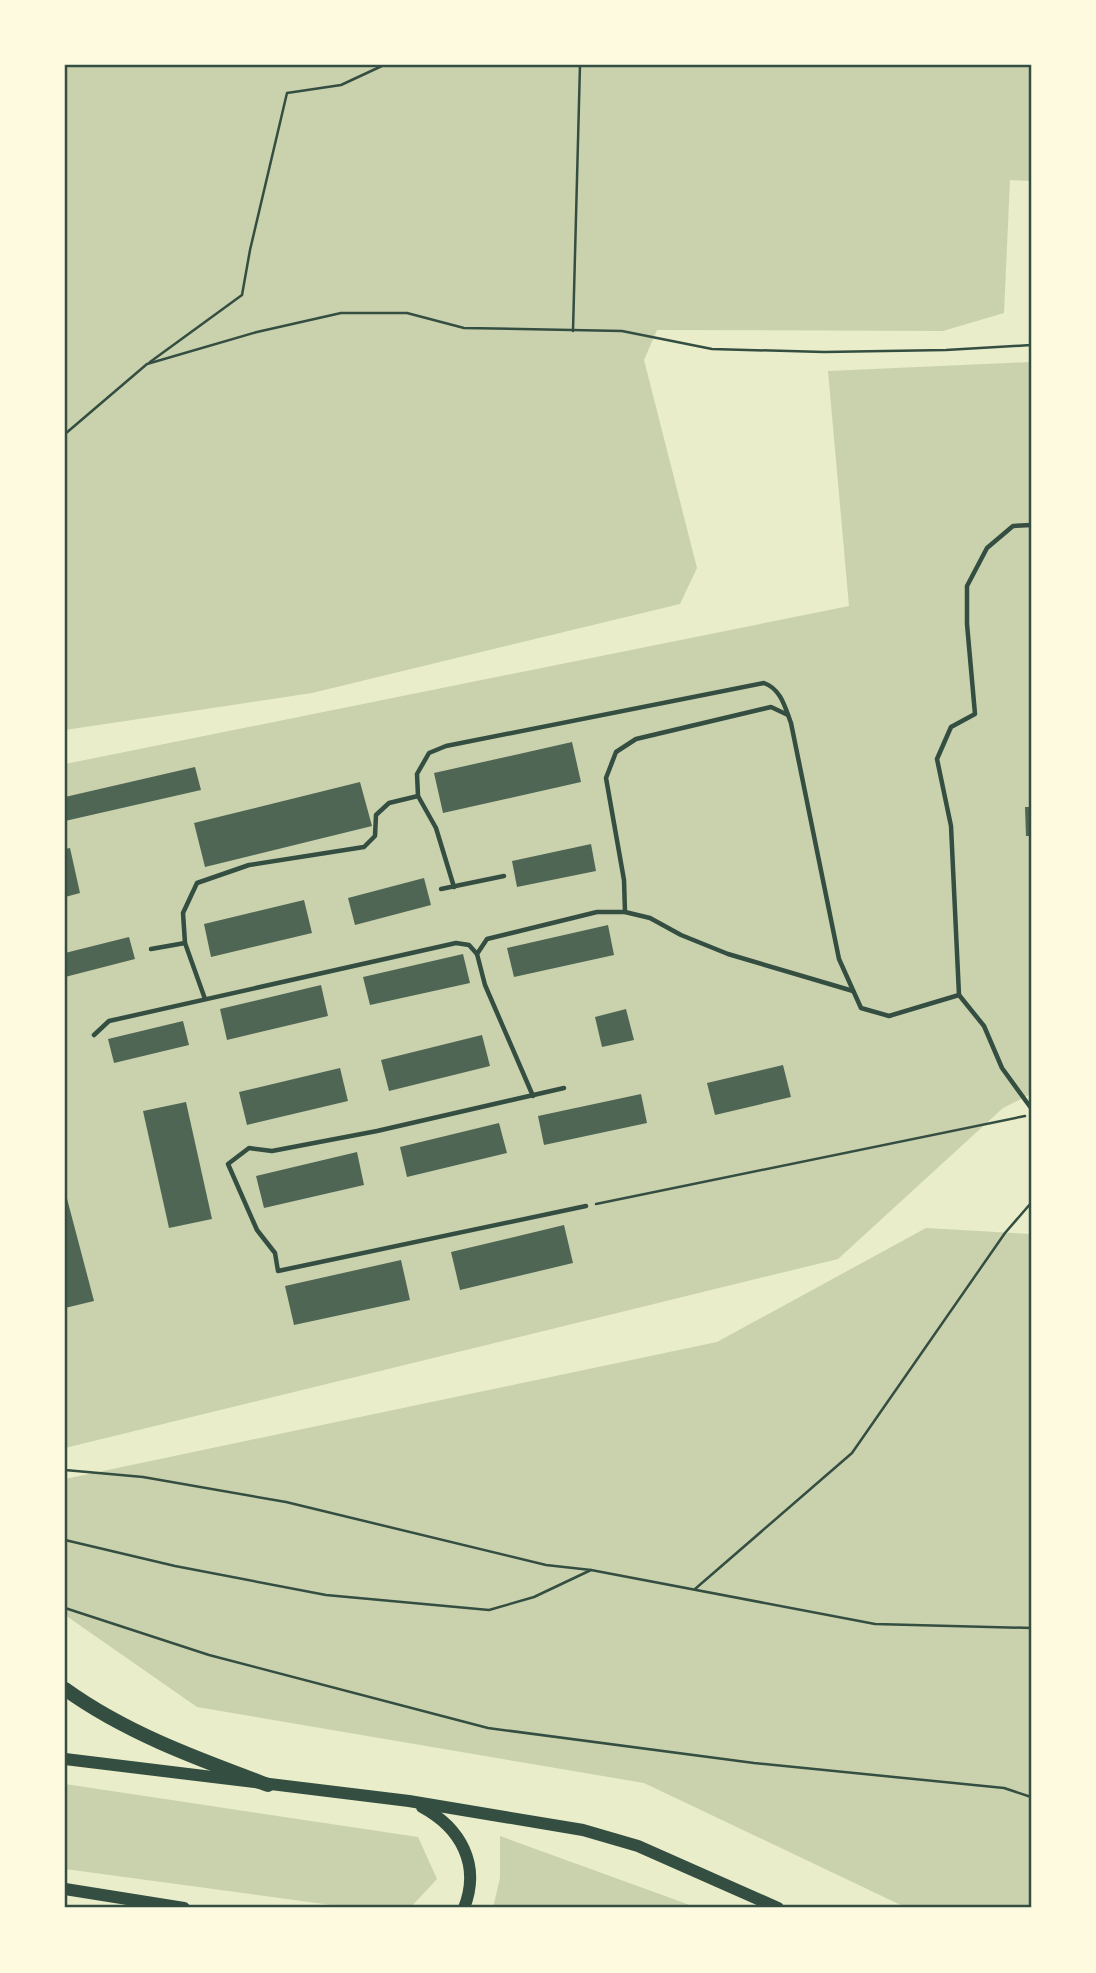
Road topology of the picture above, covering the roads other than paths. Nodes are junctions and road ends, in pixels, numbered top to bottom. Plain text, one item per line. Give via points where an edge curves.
1 (1031, 524) edge
2 (788, 715) junction
3 (418, 796) junction
4 (504, 876) dead end
5 (454, 887) junction
6 (441, 889) dead end
7 (625, 912) junction
8 (186, 943) junction
9 (151, 949) dead end
10 (477, 954) junction
11 (853, 991) junction
12 (960, 995) junction
13 (205, 999) junction
14 (94, 1035) dead end
15 (564, 1088) dead end
16 (533, 1096) junction
17 (1031, 1108) edge
18 (586, 1206) dead end
19 (65, 1689) edge
20 (65, 1759) edge
21 (268, 1785) junction
22 (409, 1801) junction
23 (65, 1889) edge
24 (184, 1908) edge
25 (464, 1908) edge
26 (778, 1908) edge

1 - 12 lane via 1013,526 987,548 967,586 975,715 951,727 937,759 951,826
2 - 3 lane via 774,687 764,683 446,746 429,753 417,774
2 - 7 lane via 771,707 636,739 616,752 606,778 624,880
2 - 11 lane via 839,959
3 - 5 lane via 436,828
3 - 8 lane via 389,803 376,815 375,836 364,847 249,865 197,883 183,913
4 - 5 lane
5 - 6 lane
7 - 10 lane via 597,912 487,939
7 - 11 lane via 650,918 728,954
8 - 9 lane
8 - 13 lane
10 - 13 lane via 469,945 456,943
10 - 16 lane via 485,985
11 - 12 lane via 861,1008 889,1016
12 - 17 lane via 984,1026 1002,1068
13 - 14 lane via 109,1021
15 - 16 lane
16 - 18 lane via 272,1151 249,1148 228,1164 257,1230 275,1253 278,1271
19 - 21 highway via 125,1726
20 - 21 main road
21 - 22 main road
22 - 25 main road via 443,1821 460,1840 471,1878
22 - 26 main road via 612,1838
23 - 24 main road

